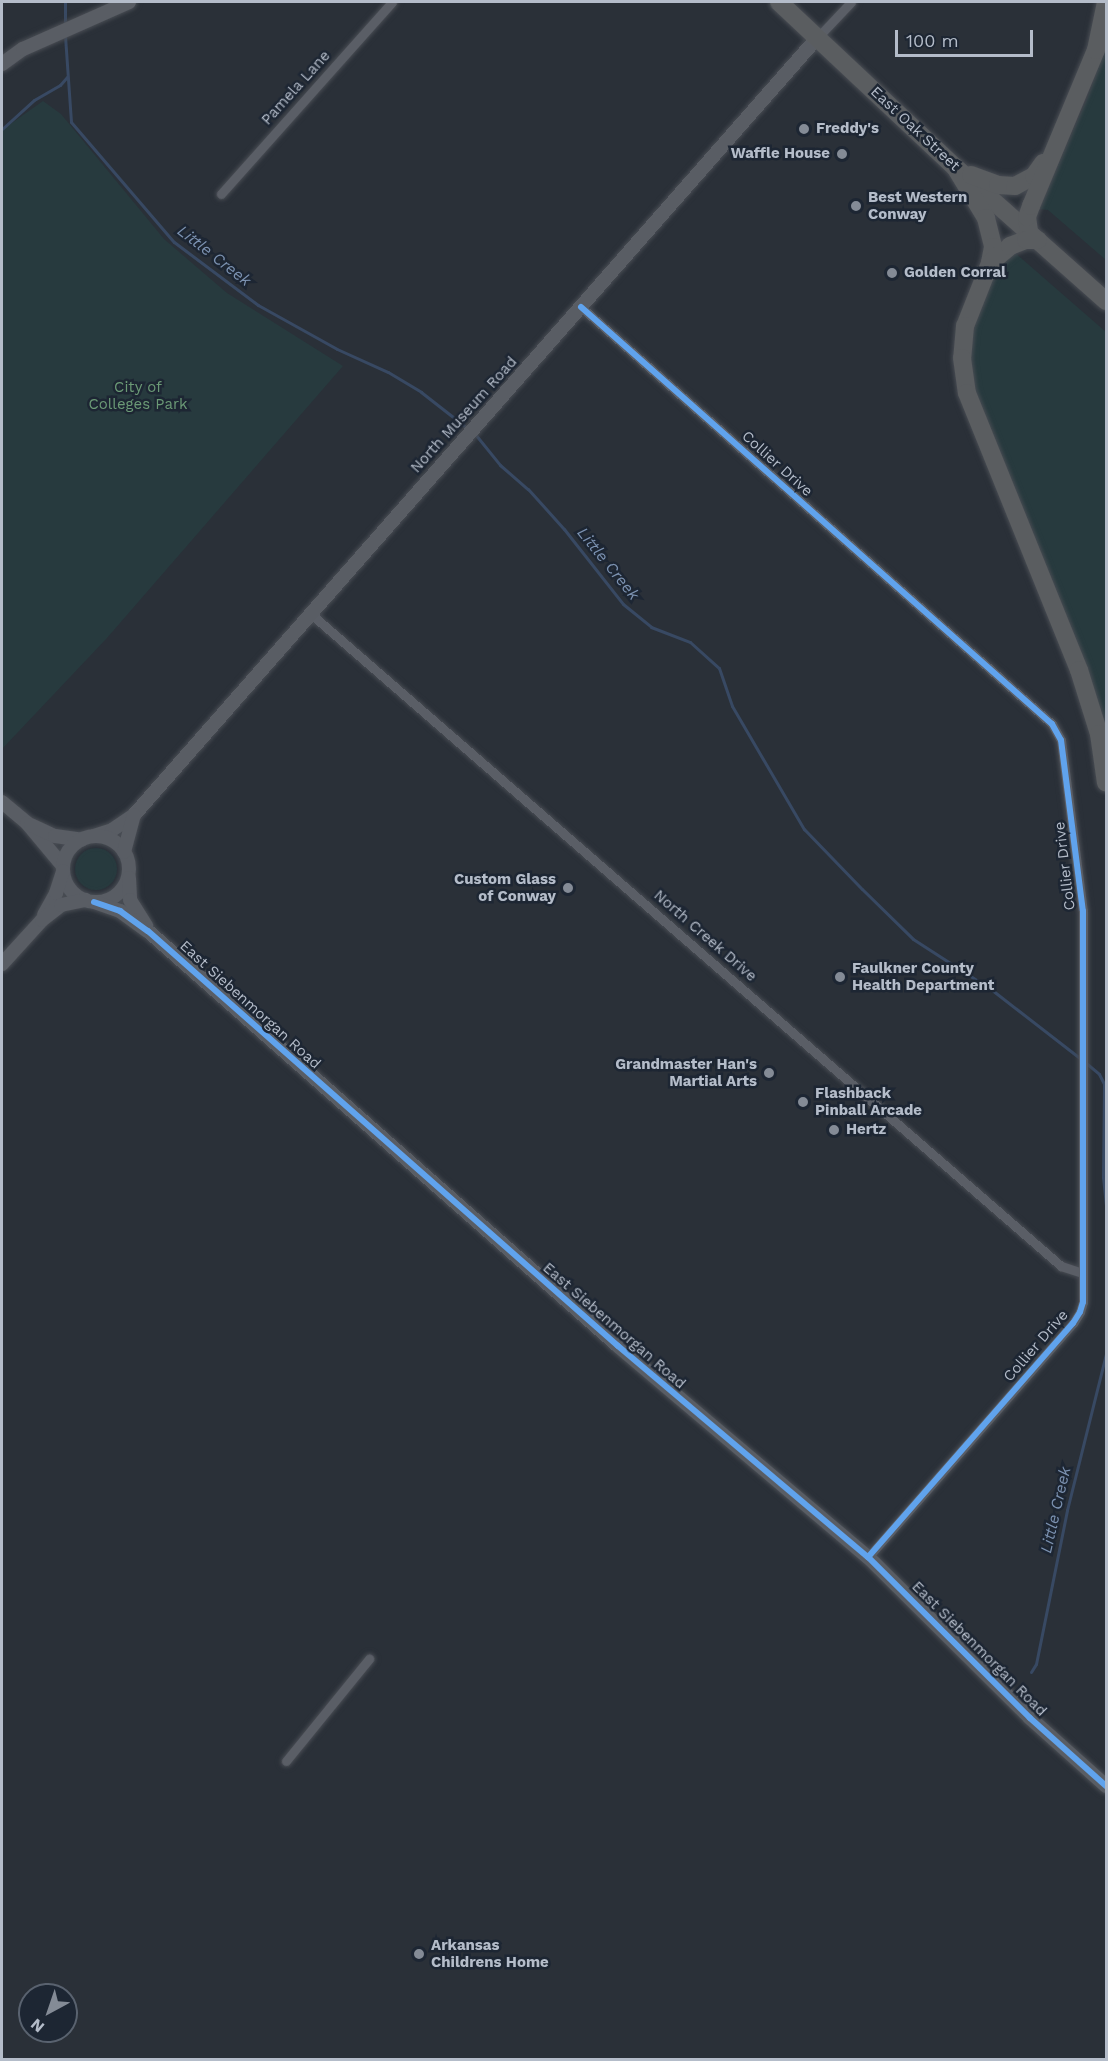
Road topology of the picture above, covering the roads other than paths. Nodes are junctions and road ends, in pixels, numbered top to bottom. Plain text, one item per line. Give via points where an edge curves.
1 (129, 2) edge
2 (392, 2) edge
3 (779, 2) edge
4 (851, 2) edge
5 (1106, 2) edge
6 (818, 37) junction
7 (2, 64) edge
8 (1065, 125) junction
9 (955, 167) junction
10 (221, 194) dead end
11 (1033, 236) junction
12 (990, 263) junction
13 (1107, 301) edge
14 (581, 307) junction
15 (311, 614) junction
16 (1107, 783) edge
17 (2, 802) edge
18 (134, 815) junction
19 (27, 823) junction
20 (88, 838) junction
21 (124, 852) junction
22 (63, 868) junction
23 (129, 874) junction
24 (89, 901) junction
25 (42, 920) junction
26 (148, 931) junction
27 (2, 964) edge
28 (1082, 1273) junction
29 (868, 1557) junction
30 (369, 1659) dead end
31 (286, 1761) dead end
32 (1107, 1786) edge

1 - 7 street via 41,40
2 - 10 street, Pamela Lane
3 - 6 highway, East Oak Street
4 - 6 street
5 - 8 highway via 1096,50
6 - 9 highway, East Oak Street
6 - 14 street, North Museum Road
8 - 9 highway via 1039,170 1020,184 987,183
8 - 11 highway via 1027,217
9 - 11 highway, East Oak Street
9 - 12 highway via 988,224 993,247
11 - 12 highway via 1010,246
11 - 13 highway, East Oak Street
12 - 16 highway via 965,326 964,381 1079,670 1099,734
14 - 15 street, North Museum Road
14 - 28 street, Collier Drive via 1059,732 1083,911
15 - 18 street, North Museum Road
15 - 28 street, North Creek Drive via 1061,1266
17 - 19 street
18 - 20 street, North Museum Road via 112,830
18 - 21 street, North Museum Road
19 - 20 street via 55,836
19 - 22 street
20 - 21 street via 111,840
20 - 22 street via 68,852
21 - 23 street
22 - 24 street via 69,889
22 - 25 street
23 - 24 street via 121,892 113,898
23 - 26 street, East Siebenmorgan Road via 130,900
24 - 25 street via 61,905
24 - 26 street, East Siebenmorgan Road via 120,911
25 - 27 street
26 - 29 street, East Siebenmorgan Road via 618,1346
28 - 29 street, Collier Drive via 1083,1302 1073,1323
29 - 32 street, East Siebenmorgan Road via 1030,1718
30 - 31 street

